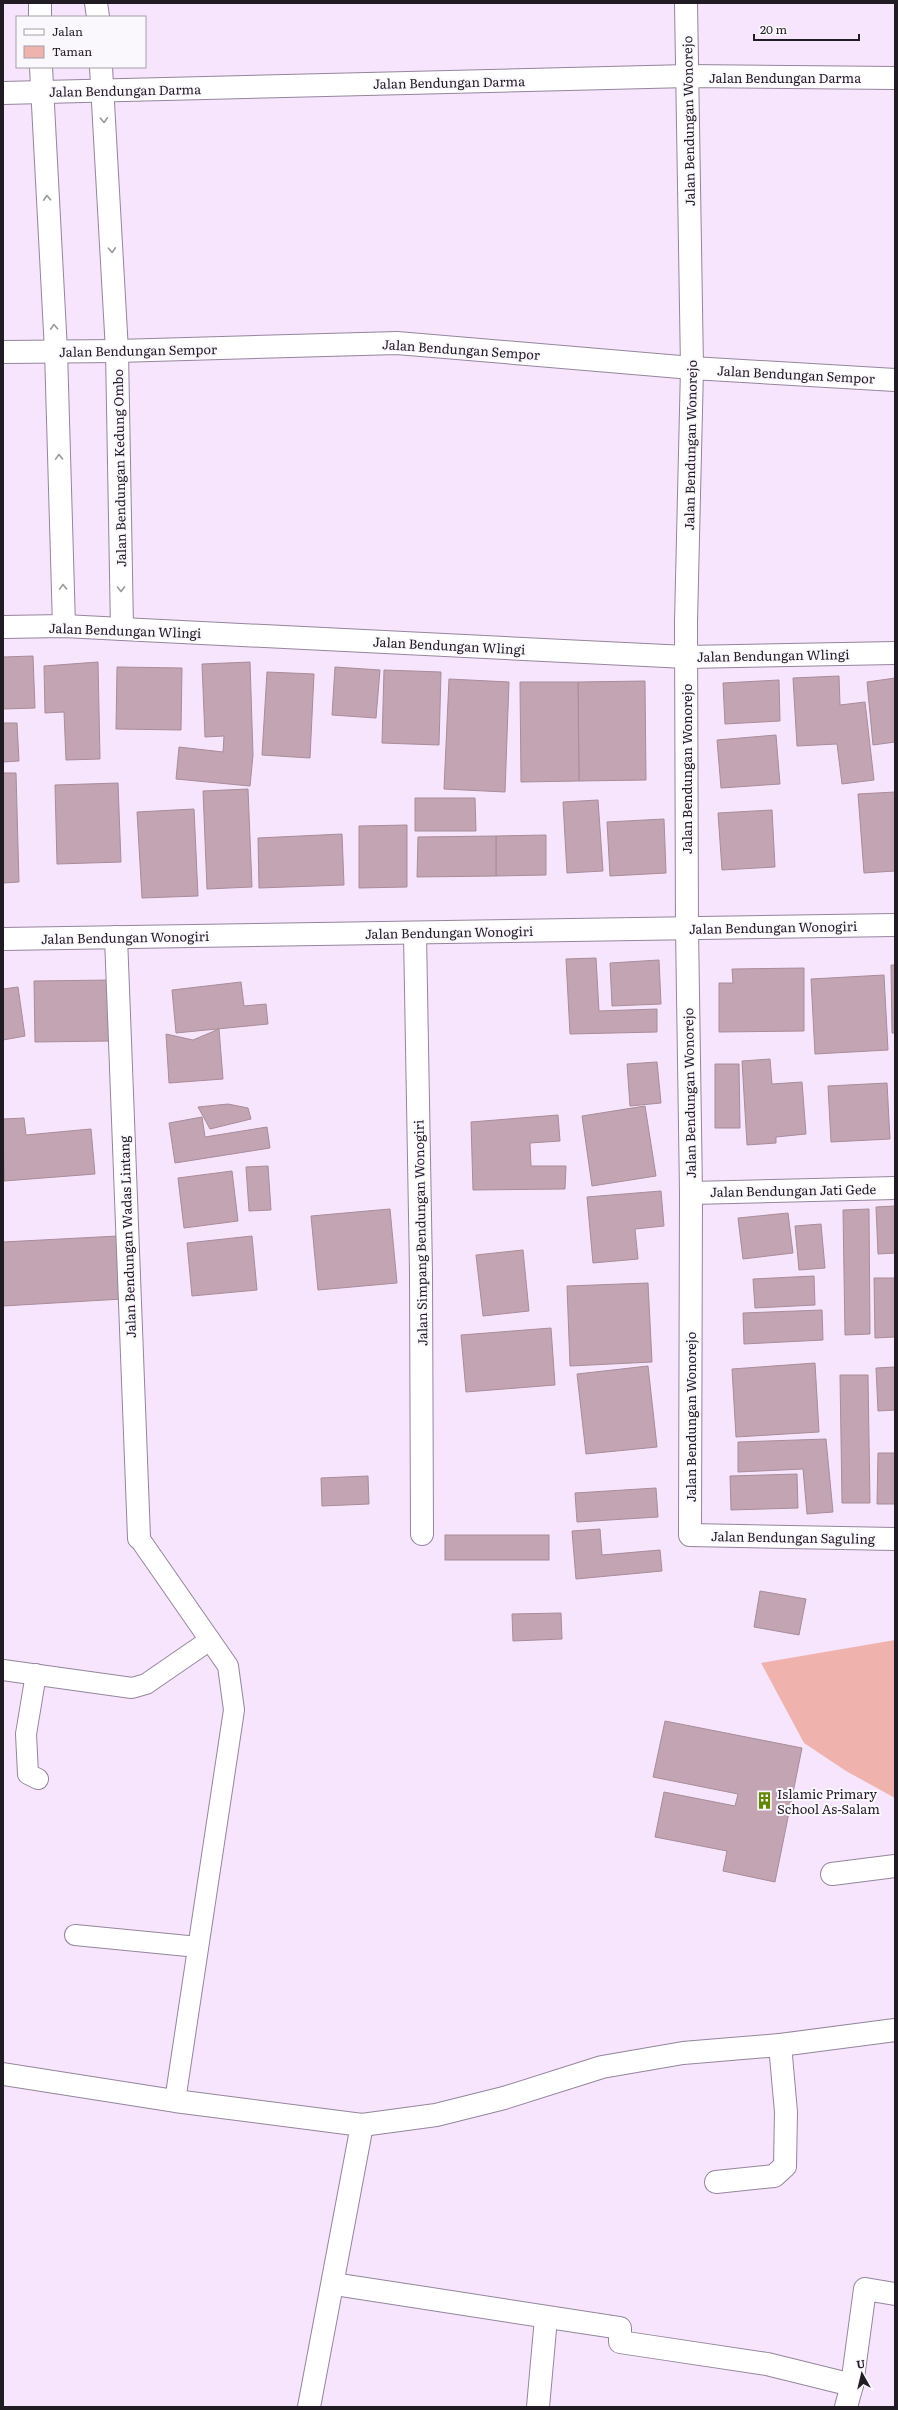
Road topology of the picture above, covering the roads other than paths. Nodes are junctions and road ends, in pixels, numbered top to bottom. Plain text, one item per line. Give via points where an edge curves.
1 (40, 3) edge
2 (96, 3) edge
3 (686, 3) edge
4 (40, 16) edge
5 (98, 16) edge
6 (41, 68) edge
7 (101, 68) edge
8 (688, 76) junction
9 (895, 78) edge
10 (102, 91) junction
11 (42, 92) junction
12 (3, 93) edge
13 (56, 351) junction
14 (118, 351) junction
15 (3, 352) edge
16 (692, 368) junction
17 (895, 380) edge
18 (64, 626) junction
19 (3, 627) edge
20 (122, 629) junction
21 (895, 653) edge
22 (686, 657) junction
23 (895, 925) edge
24 (686, 928) junction
25 (415, 933) junction
26 (116, 936) junction
27 (3, 938) edge
28 (895, 1188) edge
29 (691, 1193) junction
30 (422, 1534) dead end
31 (690, 1535) joint
32 (139, 1538) joint
33 (895, 1539) edge
34 (210, 1640) junction
35 (3, 1670) edge
36 (36, 1674) junction
37 (38, 1779) dead end
38 (895, 1866) edge
39 (832, 1874) dead end
40 (75, 1935) dead end
41 (198, 1947) junction
42 (895, 2030) edge
43 (780, 2045) junction
44 (3, 2074) edge
45 (175, 2101) junction
46 (362, 2125) junction
47 (716, 2182) dead end
48 (334, 2284) junction
49 (895, 2294) edge
50 (546, 2318) junction
51 (852, 2385) junction
52 (309, 2407) edge
53 (538, 2407) edge
54 (846, 2407) edge

1 - 4 street
2 - 5 street
3 - 8 street, Jalan Bendungan Wonorejo
6 - 11 street
7 - 10 street, Jalan Bendungan Kedung Ombo
8 - 9 street, Jalan Bendungan Darma
8 - 10 street, Jalan Bendungan Darma
8 - 16 street, Jalan Bendungan Wonorejo
10 - 11 street, Jalan Bendungan Darma
10 -> 14 street, Jalan Bendungan Kedung Ombo
11 - 12 street, Jalan Bendungan Darma
13 -> 11 street
13 - 14 street, Jalan Bendungan Sempor
13 - 15 street, Jalan Bendungan Sempor
18 -> 13 street
14 - 16 street, Jalan Bendungan Sempor via 397,343
14 -> 20 street, Jalan Bendungan Kedung Ombo
16 - 17 street, Jalan Bendungan Sempor
16 - 22 street, Jalan Bendungan Wonorejo
18 - 19 street, Jalan Bendungan Wlingi
18 - 20 street, Jalan Bendungan Wlingi
20 - 22 street, Jalan Bendungan Wlingi
21 - 22 street, Jalan Bendungan Wlingi
22 - 24 street, Jalan Bendungan Wonorejo
23 - 24 street, Jalan Bendungan Wonogiri
24 - 25 street, Jalan Bendungan Wonogiri
24 - 29 street, Jalan Bendungan Wonorejo
25 - 26 street, Jalan Bendungan Wonogiri
25 - 30 street, Jalan Simpang Bendungan Wonogiri via 421,1272
26 - 27 street, Jalan Bendungan Wonogiri
26 - 32 street, Jalan Bendungan Wadas Lintang
28 - 29 street, Jalan Bendungan Jati Gede
29 - 31 street, Jalan Bendungan Wonorejo
31 - 33 street, Jalan Bendungan Saguling
32 - 34 lane
34 - 36 lane via 146,1684 132,1688
34 - 41 lane via 228,1666 234,1710
35 - 36 lane
36 - 37 lane via 26,1734 28,1774
38 - 39 street
40 - 41 lane
41 - 45 lane
42 - 43 street
43 - 46 street via 683,2053 602,2067 504,2098 436,2115
43 - 47 street via 786,2112 785,2166 774,2176
44 - 45 street
45 - 46 street
46 - 48 street
48 - 50 street
48 - 52 street
49 - 51 street via 865,2289
50 - 51 street via 620,2328 620,2342 767,2364
50 - 53 street
51 - 54 street

